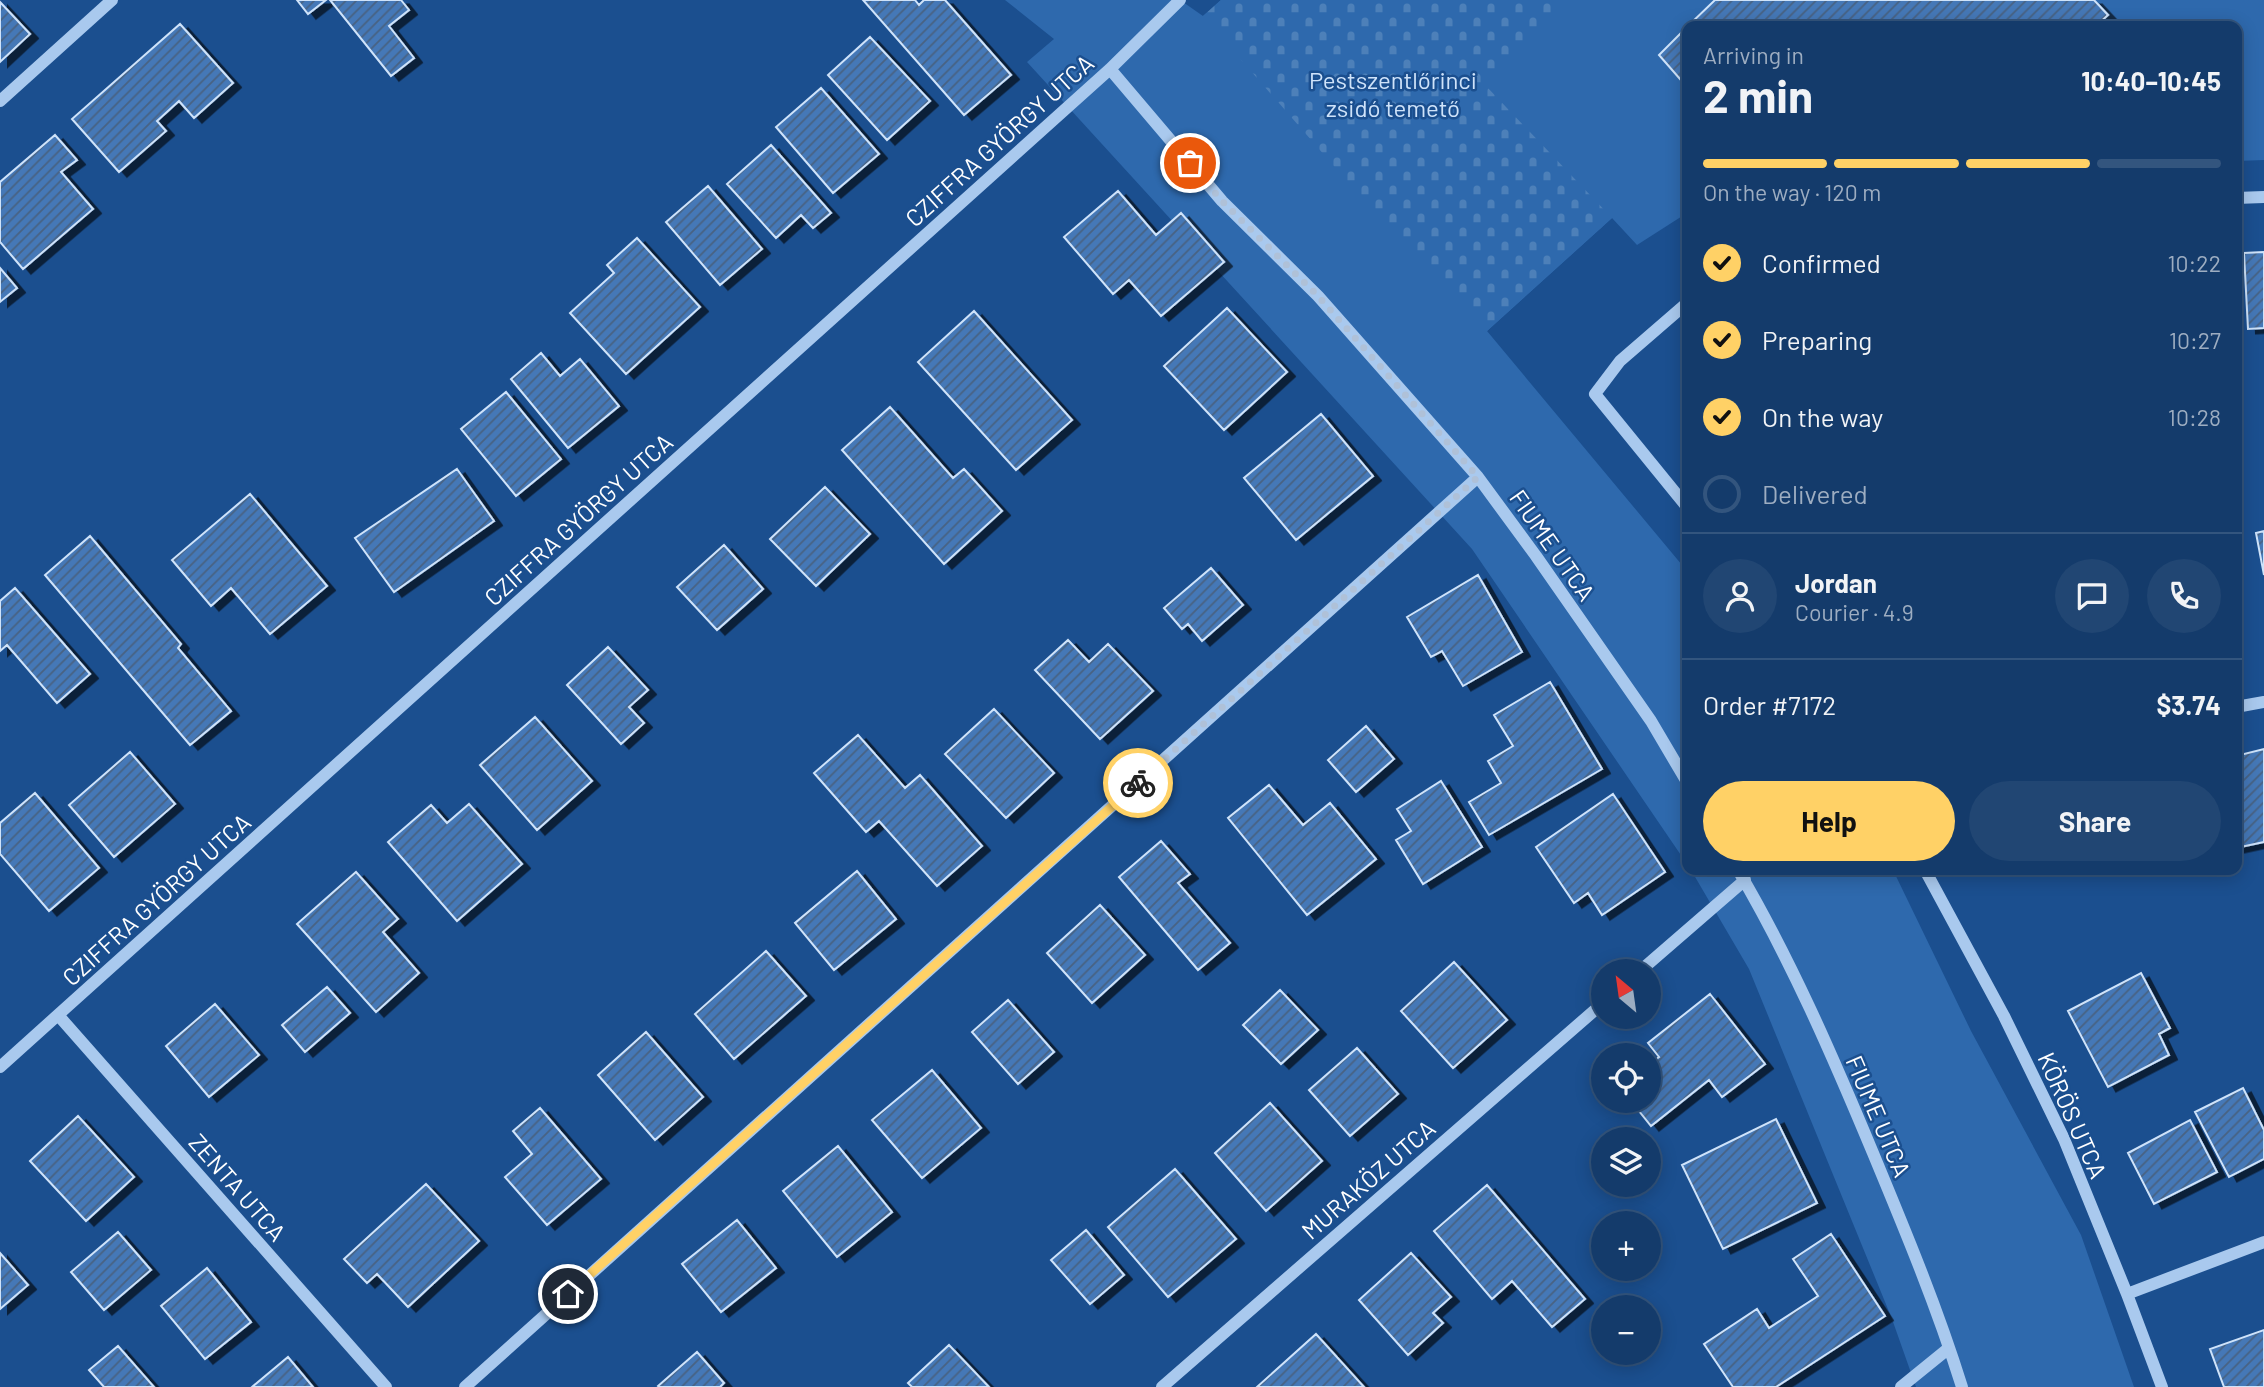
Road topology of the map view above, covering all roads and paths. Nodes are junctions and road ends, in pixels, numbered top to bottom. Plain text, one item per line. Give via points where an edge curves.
1 (113, 0) edge
2 (1180, 0) edge
3 (1110, 69) junction
4 (0, 101) edge
5 (2264, 197) edge
6 (2242, 198) edge
7 (1682, 307) edge
8 (1478, 477) junction
9 (1682, 501) edge
10 (2264, 702) edge
11 (2242, 706) edge
12 (1682, 774) edge
13 (1742, 875) edge
14 (1928, 875) edge
15 (1653, 959) edge
16 (1591, 1013) edge
17 (58, 1015) junction
18 (0, 1066) edge
19 (2264, 1242) edge
20 (2127, 1294) junction
21 (1949, 1348) junction
22 (386, 1387) edge
23 (465, 1387) edge
24 (1161, 1387) edge
25 (1901, 1387) edge
26 (1962, 1387) edge
27 (2162, 1387) edge

1 - 4 street
2 - 3 street, CZIFFRA GYÖRGY UTCA
3 - 8 street, FIUME UTCA via 1222,201 1318,296
3 - 17 street, CZIFFRA GYÖRGY UTCA
5 - 6 street
7 - 9 street via 1620,361 1595,394
8 - 12 street, FIUME UTCA via 1651,721
8 - 23 street
10 - 11 street
13 - 15 street
13 - 21 street, FIUME UTCA via 1847,1093
14 - 20 street, KÖRÖS UTCA via 2064,1139
16 - 24 street, MURAKÖZ UTCA
17 - 18 street, CZIFFRA GYÖRGY UTCA
17 - 22 street, ZENTA UTCA
19 - 20 street
20 - 27 street, KÖRÖS UTCA
21 - 25 street
21 - 26 street, FIUME UTCA

